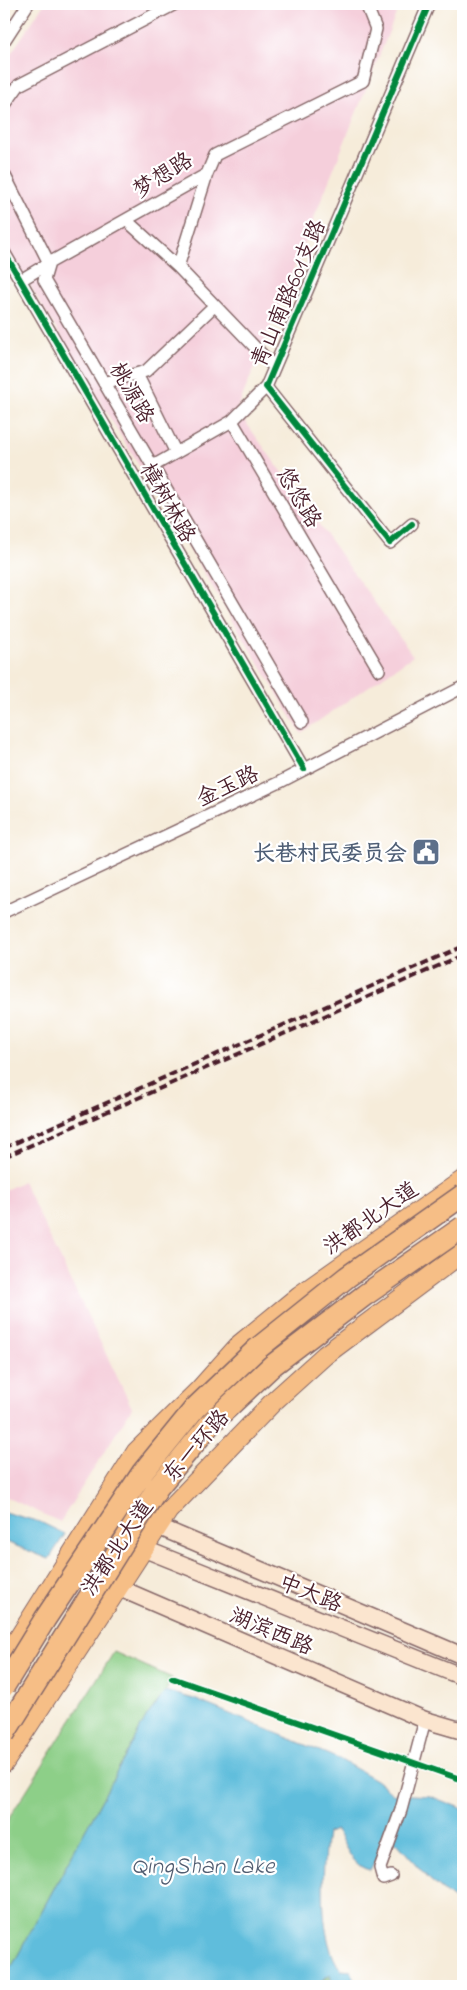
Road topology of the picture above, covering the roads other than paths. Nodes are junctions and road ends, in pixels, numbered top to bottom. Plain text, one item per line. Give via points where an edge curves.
1 (28, 4) edge
2 (366, 4) edge
3 (429, 4) edge
4 (168, 5) edge
5 (4, 41) edge
6 (4, 106) edge
7 (4, 174) edge
8 (207, 174) junction
9 (126, 220) junction
10 (4, 252) edge
11 (49, 263) junction
12 (178, 267) junction
13 (21, 280) junction
14 (214, 306) junction
15 (274, 367) junction
16 (137, 374) junction
17 (104, 383) junction
18 (266, 387) junction
19 (232, 421) junction
20 (176, 453) junction
21 (153, 466) junction
22 (412, 524) dead end
23 (379, 670) dead end
24 (463, 687) edge
25 (302, 722) dead end
26 (304, 769) junction
27 (4, 912) edge
28 (463, 1180) edge
29 (463, 1195) edge
30 (463, 1227) edge
31 (463, 1252) edge
32 (158, 1526) junction
33 (142, 1548) junction
34 (66, 1562) junction
35 (117, 1587) junction
36 (463, 1656) edge
37 (4, 1661) edge
38 (463, 1677) edge
39 (4, 1686) edge
40 (425, 1720) junction
41 (463, 1731) edge
42 (4, 1734) edge
43 (4, 1763) edge
44 (391, 1876) dead end

1 - 5 street
2 - 8 street, 梦想路 via 376,29 363,82 215,155
3 - 15 street, 青山南路601支路
4 - 6 street via 19,85
7 - 11 street
8 - 9 street, 梦想路
8 - 12 street
9 - 11 street, 梦想路
9 - 12 street
10 - 13 street, 樟树林路
11 - 13 street, 梦想路
11 - 17 street, 桃源路 via 44,280
12 - 14 street
13 - 26 street, 樟树林路
14 - 15 street
14 - 16 street via 146,370
15 - 18 street, 青山南路601支路
16 - 17 street
16 - 20 street
17 - 21 street, 桃源路
18 - 19 street
18 - 22 street, 青山南路601支路 via 390,543
19 - 20 street
19 - 23 street, 悠悠路
20 - 21 street
21 - 25 street, 桃源路
24 - 26 street, 金玉路
26 - 27 street, 金玉路
28 - 34 main road, 洪都北大道 via 300,1295 240,1344 136,1452
29 - 39 highway, 东一环路, bridge via 294,1319 195,1408 143,1472 45,1618
30 - 42 highway, 东一环路, bridge via 365,1295 273,1365 210,1424 158,1487
31 - 32 main road, 洪都北大道 via 325,1355 272,1402 168,1510
32 - 33 main road, 洪都北大道
32 - 36 main road, 中大路
33 - 35 main road, 洪都北大道
33 - 38 main road, 中大路
34 - 35 main road, 湖滨西路
34 - 37 main road, 洪都北大道
35 - 40 main road, 湖滨西路
35 - 43 main road, 洪都北大道
40 - 41 main road, 湖滨西路
40 - 44 street via 401,1810 380,1868 383,1878

